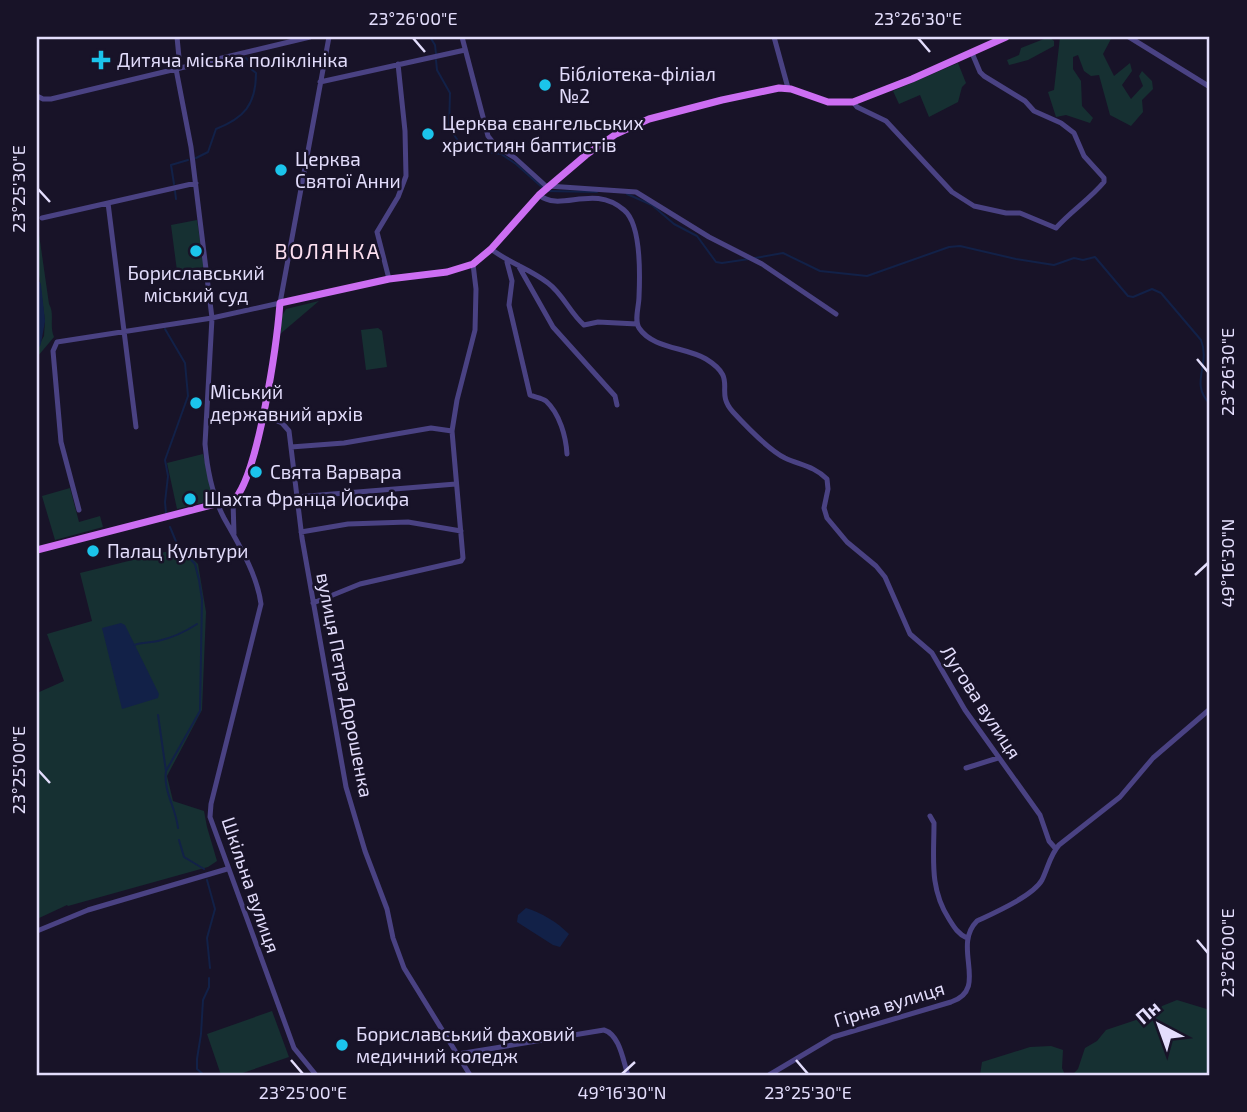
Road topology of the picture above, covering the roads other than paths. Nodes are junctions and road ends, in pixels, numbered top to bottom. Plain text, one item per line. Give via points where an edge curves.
1 (177, 37) edge
2 (310, 37) edge
3 (329, 37) edge
4 (462, 37) edge
5 (774, 37) edge
6 (1006, 37) edge
7 (1129, 37) edge
8 (464, 50) junction
9 (972, 53) junction
10 (398, 64) junction
11 (178, 68) junction
12 (320, 82) junction
13 (1210, 87) edge
14 (788, 88) junction
15 (37, 96) edge
16 (853, 102) junction
17 (196, 183) junction
18 (545, 190) junction
19 (108, 203) junction
20 (43, 218) dead end
21 (491, 249) junction
22 (507, 262) junction
23 (473, 264) junction
24 (518, 265) junction
25 (389, 279) junction
26 (280, 303) junction
27 (836, 314) dead end
28 (212, 318) junction
29 (637, 324) junction
30 (123, 331) junction
31 (617, 405) dead end
32 (263, 415) junction
33 (136, 427) dead end
34 (453, 431) junction
35 (291, 447) junction
36 (567, 454) dead end
37 (456, 485) junction
38 (296, 497) junction
39 (233, 500) junction
40 (218, 504) junction
41 (79, 510) dead end
42 (461, 531) junction
43 (301, 532) junction
44 (234, 534) junction
45 (37, 550) edge
46 (313, 603) junction
47 (1210, 709) edge
48 (998, 758) junction
49 (966, 768) dead end
50 (930, 816) dead end
51 (1056, 849) junction
52 (227, 869) junction
53 (37, 931) edge
54 (967, 938) junction
55 (458, 1054) junction
56 (316, 1075) edge
57 (470, 1075) edge
58 (628, 1075) edge
59 (772, 1075) edge

1 - 11 street, Шкільна вулиця
2 - 11 street
3 - 12 street
4 - 8 street
5 - 14 street
6 - 9 main road
7 - 13 street
8 - 10 street
8 - 18 street via 488,136
9 - 16 main road
9 - 16 street via 984,76 1074,133 1084,156 1104,178 1093,195 1056,228 1020,213 974,206 952,192 886,121
10 - 12 street
10 - 25 street via 406,176 377,232
11 - 15 street via 51,99
11 - 17 street, Шкільна вулиця
12 - 26 street
14 - 16 main road via 828,102
14 - 18 main road via 741,95 639,123 598,146
17 - 19 street
17 - 28 street, Шкільна вулиця
18 - 21 main road
18 - 27 street via 636,192 740,251
18 - 29 street via 545,200 602,198 630,216 637,238
19 - 20 street
19 - 30 street
21 - 22 street
21 - 23 main road
22 - 24 street
22 - 36 street via 512,281 509,304 530,395 544,400 554,414 566,436
23 - 25 main road
23 - 34 street via 475,330
24 - 29 street via 550,285 584,325
24 - 31 street via 552,327 615,396
25 - 26 main road
26 - 28 street
26 - 32 main road
28 - 30 street
28 - 40 street, Шкільна вулиця via 205,444
29 - 48 street, Лугова вулиця via 651,340 717,366 725,377 725,399 732,411 778,454 814,468 827,479 827,518 881,572 910,634 932,653
30 - 33 street
30 - 41 street via 57,342 53,351 61,442
32 - 35 street, вулиця Петра Дорошенка via 286,426
32 - 39 main road via 244,485
34 - 35 street via 431,428
34 - 37 street
35 - 38 street, вулиця Петра Дорошенка
37 - 38 street
37 - 42 street
38 - 43 street, вулиця Петра Дорошенка
39 - 40 main road
39 - 44 street, Шкільна вулиця
40 - 44 street, Шкільна вулиця
40 - 45 main road
42 - 43 street via 408,522 348,524
42 - 46 street via 461,561 361,584
43 - 46 street, вулиця Петра Дорошенка
44 - 52 street, Шкільна вулиця via 261,604 211,804 212,828
46 - 55 street, вулиця Петра Дорошенка via 346,787 397,953
47 - 51 street via 1153,758 1120,796
48 - 49 street
48 - 51 street, Лугова вулиця via 1040,815
50 - 54 street via 934,823 934,884 940,906
51 - 54 street via 1034,889 977,921
52 - 53 street via 88,910
52 - 56 street, Шкільна вулиця via 294,1048
54 - 59 street, Гірна вулиця via 969,984 957,1000 833,1037
55 - 57 street, вулиця Петра Дорошенка
55 - 58 street via 604,1030 615,1038

